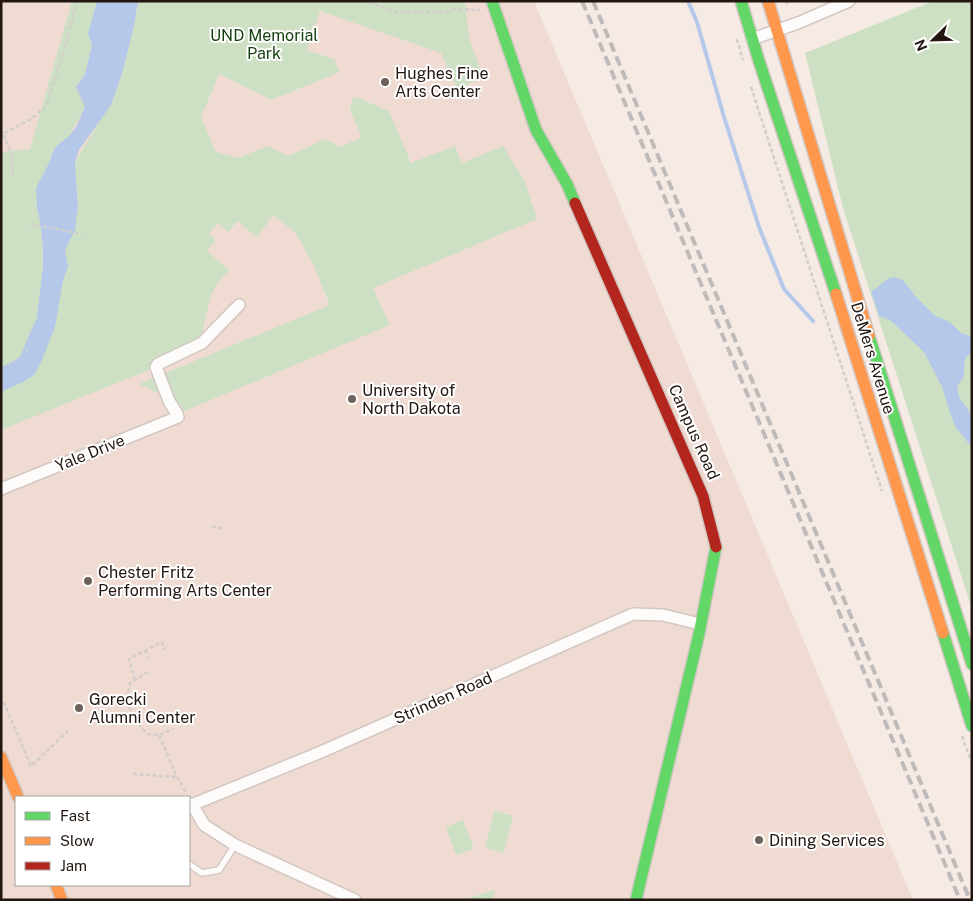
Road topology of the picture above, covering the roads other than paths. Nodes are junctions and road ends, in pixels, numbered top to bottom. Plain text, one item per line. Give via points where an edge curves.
1 (492, 1) edge
2 (741, 1) edge
3 (768, 1) edge
4 (850, 1) edge
5 (777, 31) junction
6 (752, 39) junction
7 (239, 305) dead end
8 (1, 489) edge
9 (700, 624) junction
10 (972, 664) edge
11 (972, 726) edge
12 (1, 757) edge
13 (18, 796) edge
14 (190, 803) edge
15 (235, 845) junction
16 (190, 865) edge
17 (56, 886) edge
18 (62, 900) edge
19 (355, 900) edge
20 (636, 900) edge

1 - 9 main road, Campus Road via 536,130 566,184 704,496 717,549
2 - 6 main road, DeMers Avenue
3 - 5 main road, DeMers Avenue
4 - 5 street
5 - 6 street
5 - 10 main road, DeMers Avenue
6 - 11 main road, DeMers Avenue via 842,311
7 - 8 street, Yale Drive via 202,342 156,367 178,416
9 - 14 street, Strinden Road via 663,615 633,614 321,752
9 - 20 main road, Campus Road
12 - 13 main road
14 - 15 street via 204,825
15 - 16 lane via 219,870 202,873
15 - 19 street
17 - 18 main road

